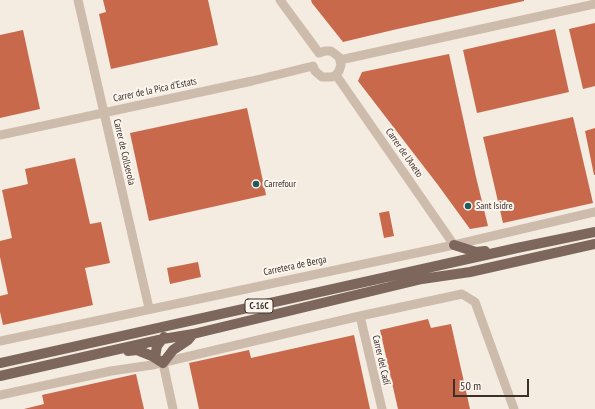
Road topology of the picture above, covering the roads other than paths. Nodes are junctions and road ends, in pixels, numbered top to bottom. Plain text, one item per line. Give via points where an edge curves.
1 (78, 0) edge
2 (280, 0) edge
3 (595, 4) edge
4 (340, 60) junction
5 (336, 75) junction
6 (104, 112) junction
7 (0, 135) edge
8 (595, 212) edge
9 (595, 232) edge
10 (595, 244) edge
11 (454, 245) junction
12 (517, 248) junction
13 (458, 261) junction
14 (422, 279) junction
15 (291, 299) junction
16 (149, 308) junction
17 (360, 316) junction
18 (193, 334) junction
19 (163, 339) junction
20 (0, 341) edge
21 (82, 345) junction
22 (173, 350) junction
23 (105, 353) junction
24 (159, 360) junction
25 (0, 363) edge
26 (0, 376) edge
27 (0, 395) edge
28 (174, 409) edge
29 (382, 409) edge
30 (514, 409) edge

1 - 6 street, Carrer de Collserola
2 - 4 street via 319,53 331,52
3 - 4 street
4 - 5 street via 340,68
5 - 6 street, Carrer de la Pica d'Estats via 322,77 315,71 314,66
5 - 11 street, Carrer de l'Aneto
6 - 7 street, Carrer de la Pica d'Estats
6 - 16 street, Carrer de Collserola
8 - 11 street, Carretera de Berga
9 - 12 main road, C-16C
10 - 14 main road, C-16C via 470,272
11 - 12 main road via 476,252
11 - 13 main road via 459,252
11 - 16 street, Carretera de Berga
12 - 13 main road, C-16C
13 - 14 main road via 458,267 429,274
13 - 15 main road, C-16C
14 - 18 main road, C-16C
15 - 19 main road via 270,310 169,332
15 - 21 main road, C-16C
16 - 20 street, Carretera de Berga
17 - 24 street
17 - 29 street, Carrer del Cadí
17 - 30 street via 462,294 475,302
18 - 19 main road, C-16C
18 - 22 main road
19 - 21 main road via 157,334 101,346
19 - 22 main road
19 - 23 main road, C-16C
19 - 24 main road via 157,346
21 - 25 main road, C-16C
22 - 24 main road
23 - 24 main road via 137,350
23 - 26 main road, C-16C
24 - 27 street
24 - 28 street

